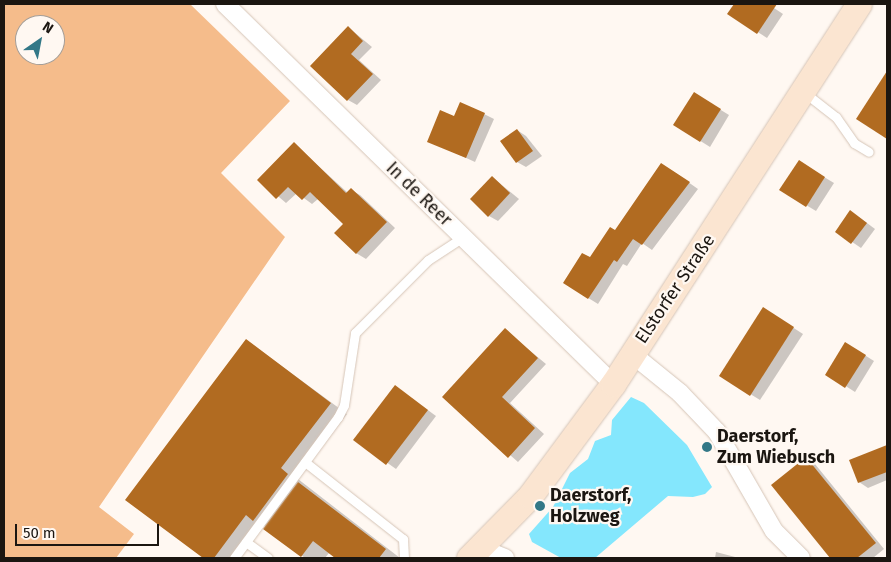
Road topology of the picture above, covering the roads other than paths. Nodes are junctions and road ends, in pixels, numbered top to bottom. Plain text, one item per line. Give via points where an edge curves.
1 (225, 4) edge
2 (860, 4) edge
3 (804, 93) junction
4 (869, 152) dead end
5 (463, 237) junction
6 (632, 354) junction
7 (613, 384) junction
8 (305, 462) junction
9 (246, 542) junction
10 (475, 553) edge
11 (234, 558) edge
12 (268, 558) edge
13 (404, 558) edge
14 (505, 558) edge
15 (801, 558) edge

1 - 5 street, In de Reer
2 - 3 main road, Elstorfer Straße
3 - 4 lane via 836,117 854,143
3 - 6 main road, Elstorfer Straße
5 - 7 street, In de Reer
5 - 8 lane via 428,260 355,333 344,405
6 - 7 main road, Elstorfer Straße
6 - 15 street via 680,393 717,432 774,531
7 - 10 main road, Elstorfer Straße via 530,496
8 - 9 lane
8 - 13 lane via 404,539
9 - 11 lane
9 - 12 lane
10 - 14 street

